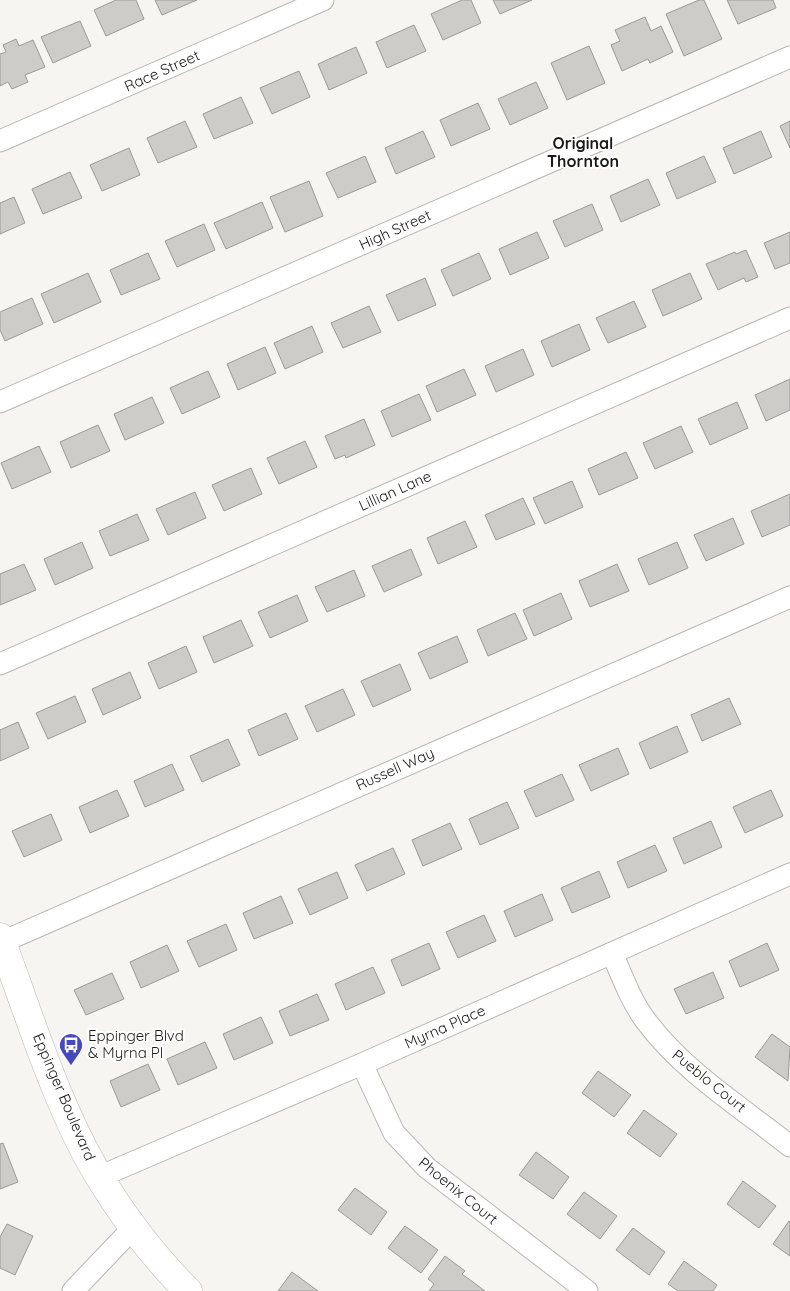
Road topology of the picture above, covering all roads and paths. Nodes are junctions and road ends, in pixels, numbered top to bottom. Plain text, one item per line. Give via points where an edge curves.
1 (323, 0) edge
2 (790, 57) edge
3 (0, 141) edge
4 (790, 318) edge
5 (0, 402) edge
6 (790, 597) edge
7 (0, 664) edge
8 (790, 874) edge
9 (1, 940) edge
10 (612, 953) junction
11 (362, 1064) junction
12 (790, 1146) edge
13 (99, 1177) junction
14 (133, 1228) junction
15 (73, 1291) edge
16 (188, 1291) edge
17 (587, 1291) edge

1 - 3 street, Race Street
2 - 5 street, High Street
4 - 7 street, Lillian Lane
6 - 9 street, Russell Way
8 - 10 street, Myrna Place
9 - 13 street, Eppinger Boulevard via 73,1126
10 - 11 street, Myrna Place
10 - 12 street, Pueblo Court via 645,1020 670,1050
11 - 13 street, Myrna Place
11 - 17 street, Phoenix Court via 394,1133 427,1168
13 - 14 street, Eppinger Boulevard
14 - 15 street
14 - 16 street, Eppinger Boulevard

